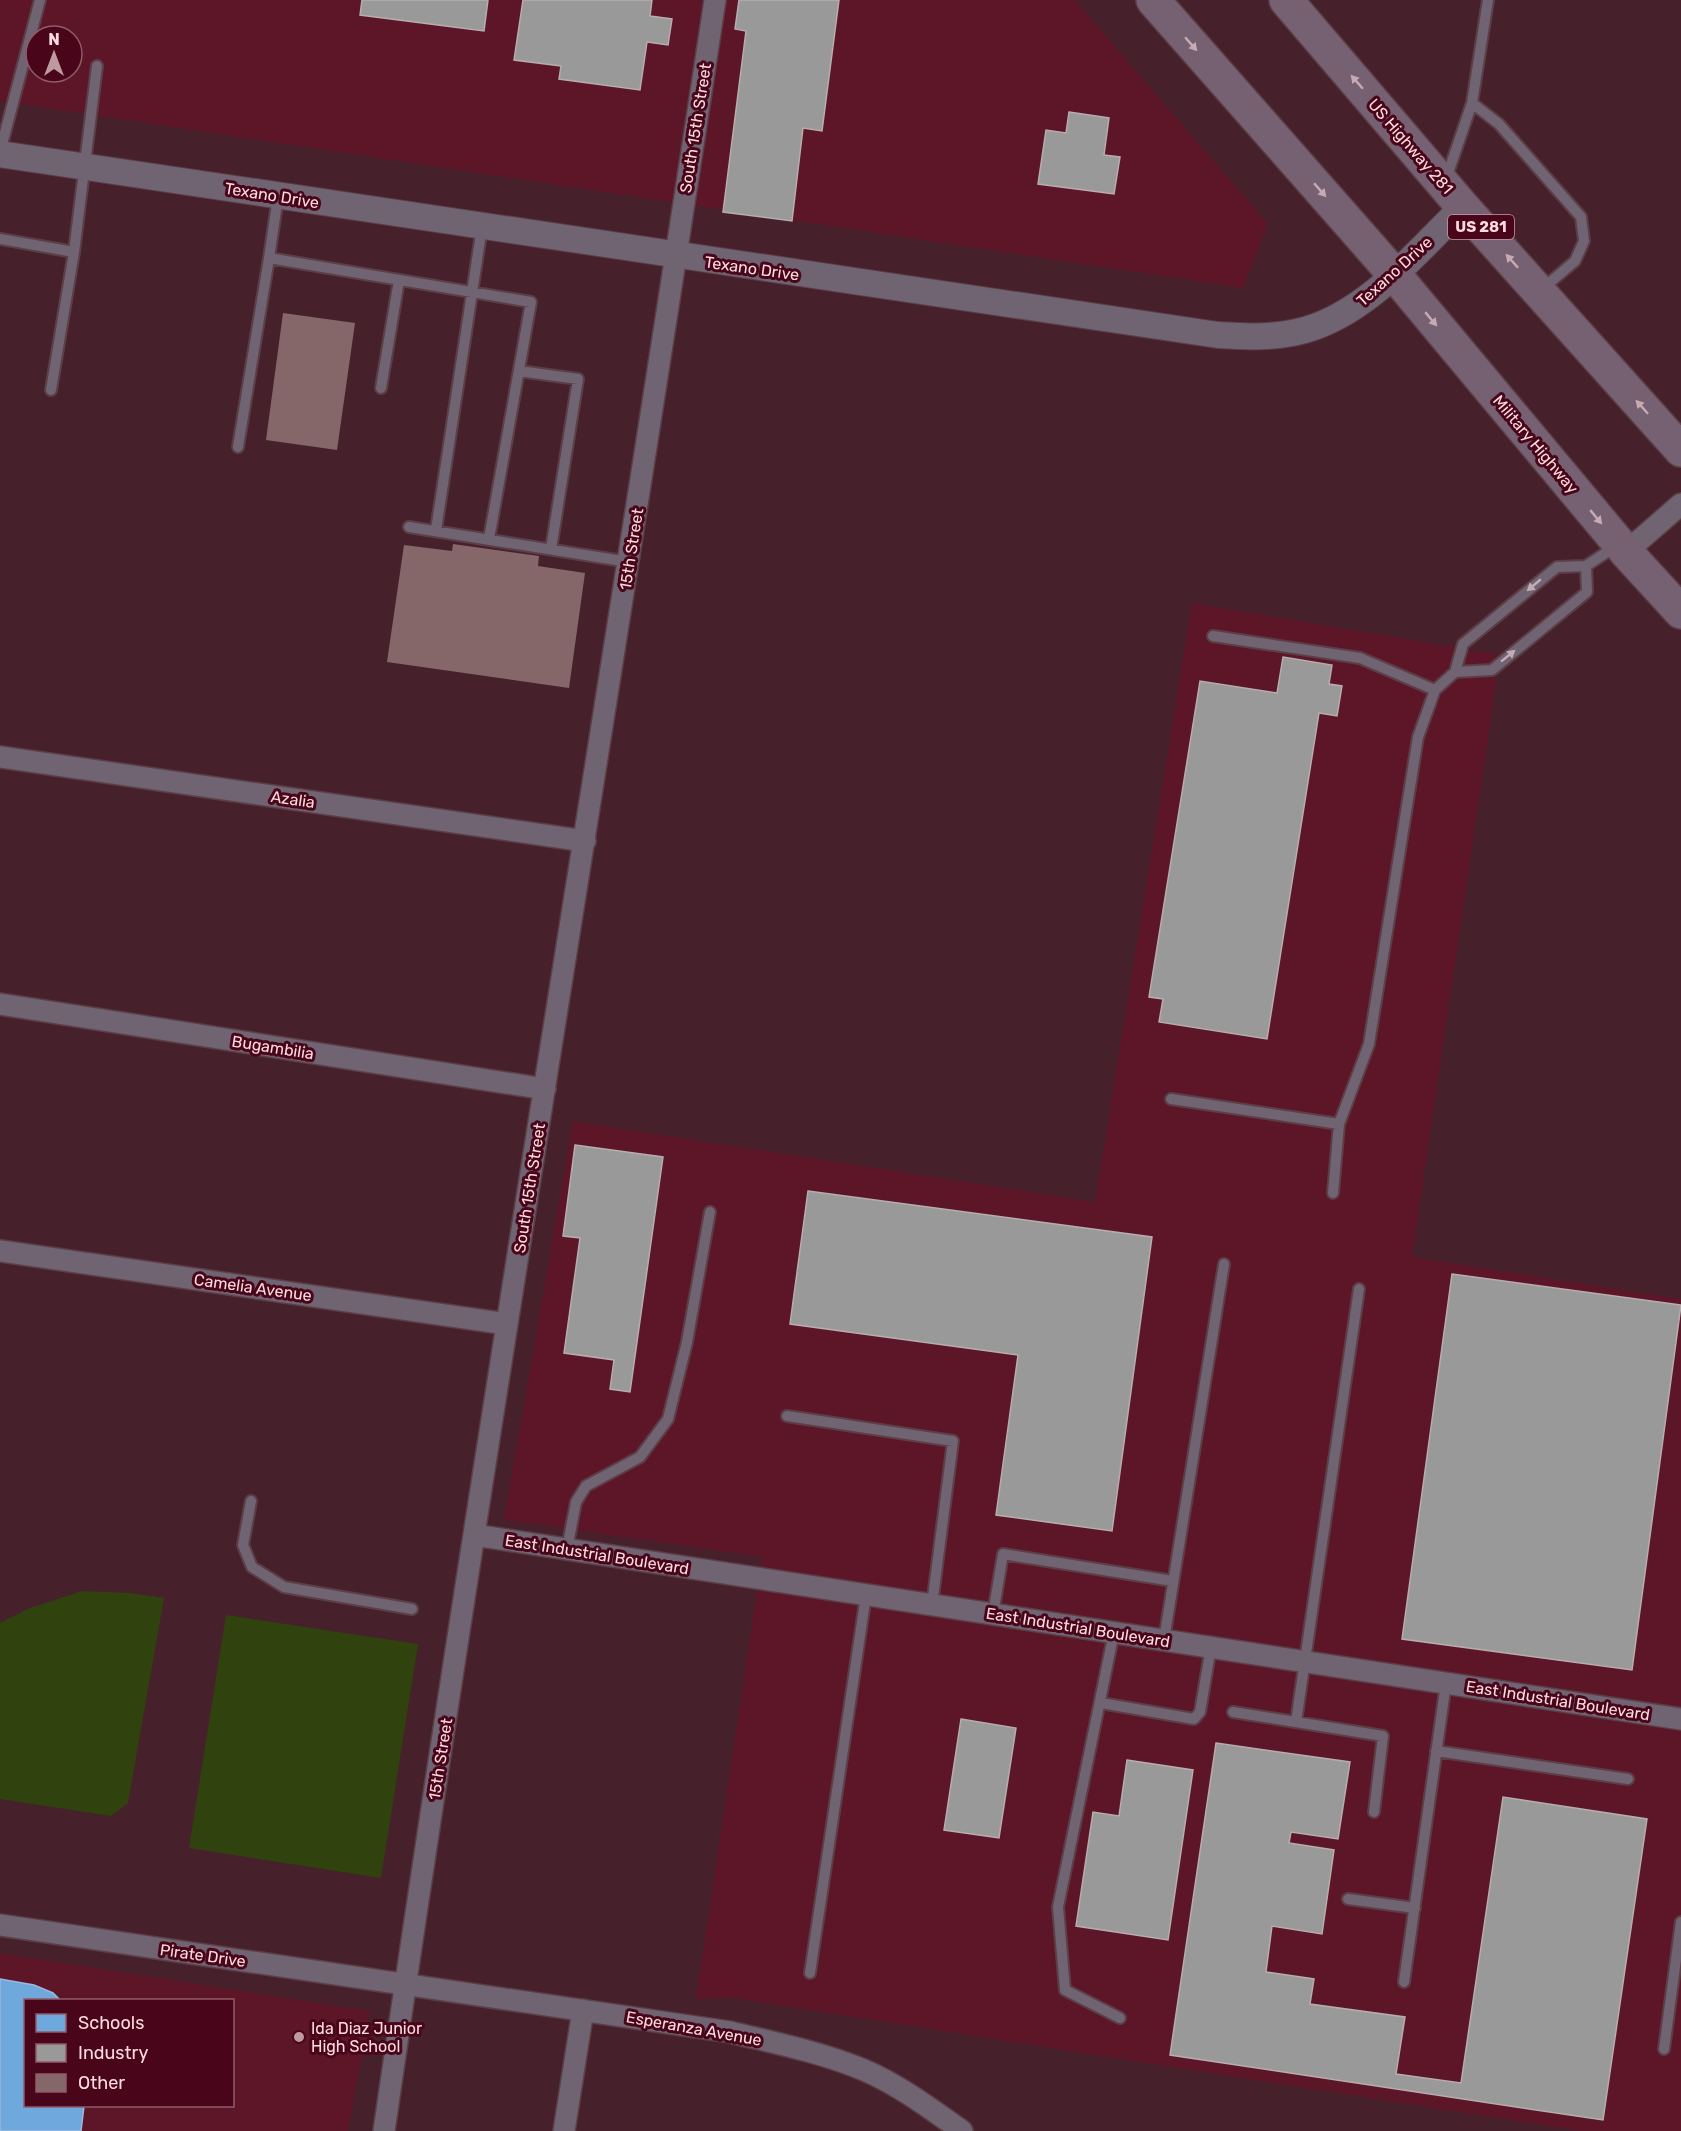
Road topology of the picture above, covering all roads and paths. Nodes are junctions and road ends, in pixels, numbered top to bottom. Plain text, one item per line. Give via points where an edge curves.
1 (40, 0) edge
2 (715, 0) edge
3 (1153, 0) edge
4 (1286, 0) edge
5 (1488, 0) edge
6 (97, 66) dead end
7 (1472, 104) junction
8 (0, 153) edge
9 (84, 167) junction
10 (278, 196) junction
11 (1454, 196) junction
12 (482, 227) junction
13 (0, 239) edge
14 (74, 252) junction
15 (676, 256) junction
16 (269, 258) junction
17 (1394, 274) junction
18 (399, 280) junction
19 (472, 292) junction
20 (1539, 292) junction
21 (519, 370) junction
22 (381, 388) dead end
23 (51, 390) dead end
24 (238, 447) dead end
25 (1681, 450) edge
26 (1681, 504) edge
27 (409, 527) dead end
28 (436, 530) junction
29 (489, 539) junction
30 (1622, 548) junction
31 (551, 549) junction
32 (629, 562) junction
33 (1586, 566) junction
34 (1681, 612) edge
35 (1213, 636) dead end
36 (1455, 672) junction
37 (1435, 690) junction
38 (0, 757) edge
39 (585, 842) junction
40 (0, 1004) edge
41 (545, 1089) junction
42 (1171, 1099) dead end
43 (1339, 1124) junction
44 (1333, 1193) dead end
45 (710, 1212) dead end
46 (0, 1251) edge
47 (1224, 1264) dead end
48 (1359, 1289) dead end
49 (507, 1324) junction
50 (787, 1416) dead end
51 (250, 1501) dead end
52 (474, 1535) junction
53 (567, 1549) junction
54 (1173, 1581) junction
55 (866, 1595) junction
56 (932, 1605) junction
57 (412, 1609) dead end
58 (993, 1614) junction
59 (1113, 1632) junction
60 (1164, 1640) junction
61 (1211, 1647) junction
62 (1305, 1662) junction
63 (1446, 1683) junction
64 (1101, 1703) junction
65 (1233, 1712) dead end
66 (1681, 1719) edge
67 (1296, 1722) junction
68 (1436, 1751) junction
69 (1628, 1779) dead end
70 (1374, 1812) dead end
71 (1348, 1899) dead end
72 (1415, 1908) junction
73 (1681, 1922) edge
74 (0, 1925) edge
75 (1677, 1967) edge
76 (810, 1973) dead end
77 (1404, 1982) dead end
78 (406, 1983) junction
79 (583, 2010) junction
80 (1120, 2018) dead end
81 (1664, 2049) dead end
82 (384, 2131) edge
83 (564, 2131) edge
84 (962, 2131) edge

1 - 8 lane
2 - 15 street, South 15th Street
3 -> 17 main road
11 -> 4 main road, US Highway 281 / US 281
5 - 7 lane
6 - 9 lane
7 - 11 lane
7 - 20 lane via 1499,124 1581,217 1584,241 1575,261
8 - 9 street, Texano Drive
9 - 10 street, Texano Drive
9 - 14 lane
10 - 12 street, Texano Drive
10 - 16 lane
11 - 17 street, Texano Drive
20 -> 11 main road, US Highway 281 / US 281
12 - 15 street, Texano Drive
12 - 19 lane
13 - 14 lane
14 - 23 lane
15 - 17 street, Texano Drive via 1218,335 1262,338 1306,330 1350,310
15 - 32 street, 15th Street
16 - 18 lane
16 - 24 lane
17 -> 30 main road, Military Highway
18 - 19 lane
18 - 22 lane
19 - 21 lane via 531,302
19 - 28 lane
25 -> 20 main road, US Highway 281 / US 281
21 - 29 lane
21 - 31 lane via 578,379
26 - 30 street
27 - 28 lane
28 - 29 lane
29 - 31 lane
30 - 33 lane
30 - 34 main road, Military Highway
31 - 32 lane
32 - 39 street, 15th Street
33 -> 36 lane via 1557,567 1463,644
36 -> 33 lane via 1492,670 1587,592
35 - 37 lane via 1360,658
36 - 37 lane
37 - 43 lane via 1418,737 1369,1044
38 - 39 street, Azalia
39 - 41 street, South 15th Street
40 - 41 street, Bugambilia
41 - 49 street, South 15th Street
42 - 43 lane
43 - 44 lane
45 - 53 lane via 687,1342 668,1419 640,1457 591,1482 580,1494
46 - 49 street, Camelia Avenue
47 - 54 lane
48 - 62 lane
49 - 52 street, South 15th Street
50 - 56 lane via 953,1441
51 - 57 lane via 243,1545 252,1567 284,1587
52 - 53 street, East Industrial Boulevard
52 - 78 street, 15th Street
53 - 55 street, East Industrial Boulevard
54 - 58 lane via 1003,1554
54 - 60 lane
55 - 56 street, East Industrial Boulevard
55 - 76 lane
56 - 58 street, East Industrial Boulevard
58 - 59 street, East Industrial Boulevard
59 - 60 street, East Industrial Boulevard
59 - 64 lane
60 - 61 street, East Industrial Boulevard
61 - 62 street, East Industrial Boulevard
61 - 64 lane via 1200,1712 1194,1719
62 - 63 street, East Industrial Boulevard
62 - 67 lane
63 - 66 street, East Industrial Boulevard
63 - 68 lane
64 - 80 lane via 1058,1907 1065,1990
65 - 67 lane
67 - 70 lane via 1383,1736
68 - 69 lane
68 - 72 lane
71 - 72 lane
72 - 77 lane
73 - 75 lane
74 - 78 street, Pirate Drive
75 - 81 lane
78 - 79 street, Esperanza Avenue
78 - 82 street
79 - 83 street
79 - 84 street, Esperanza Avenue via 730,2032 801,2049 864,2070

